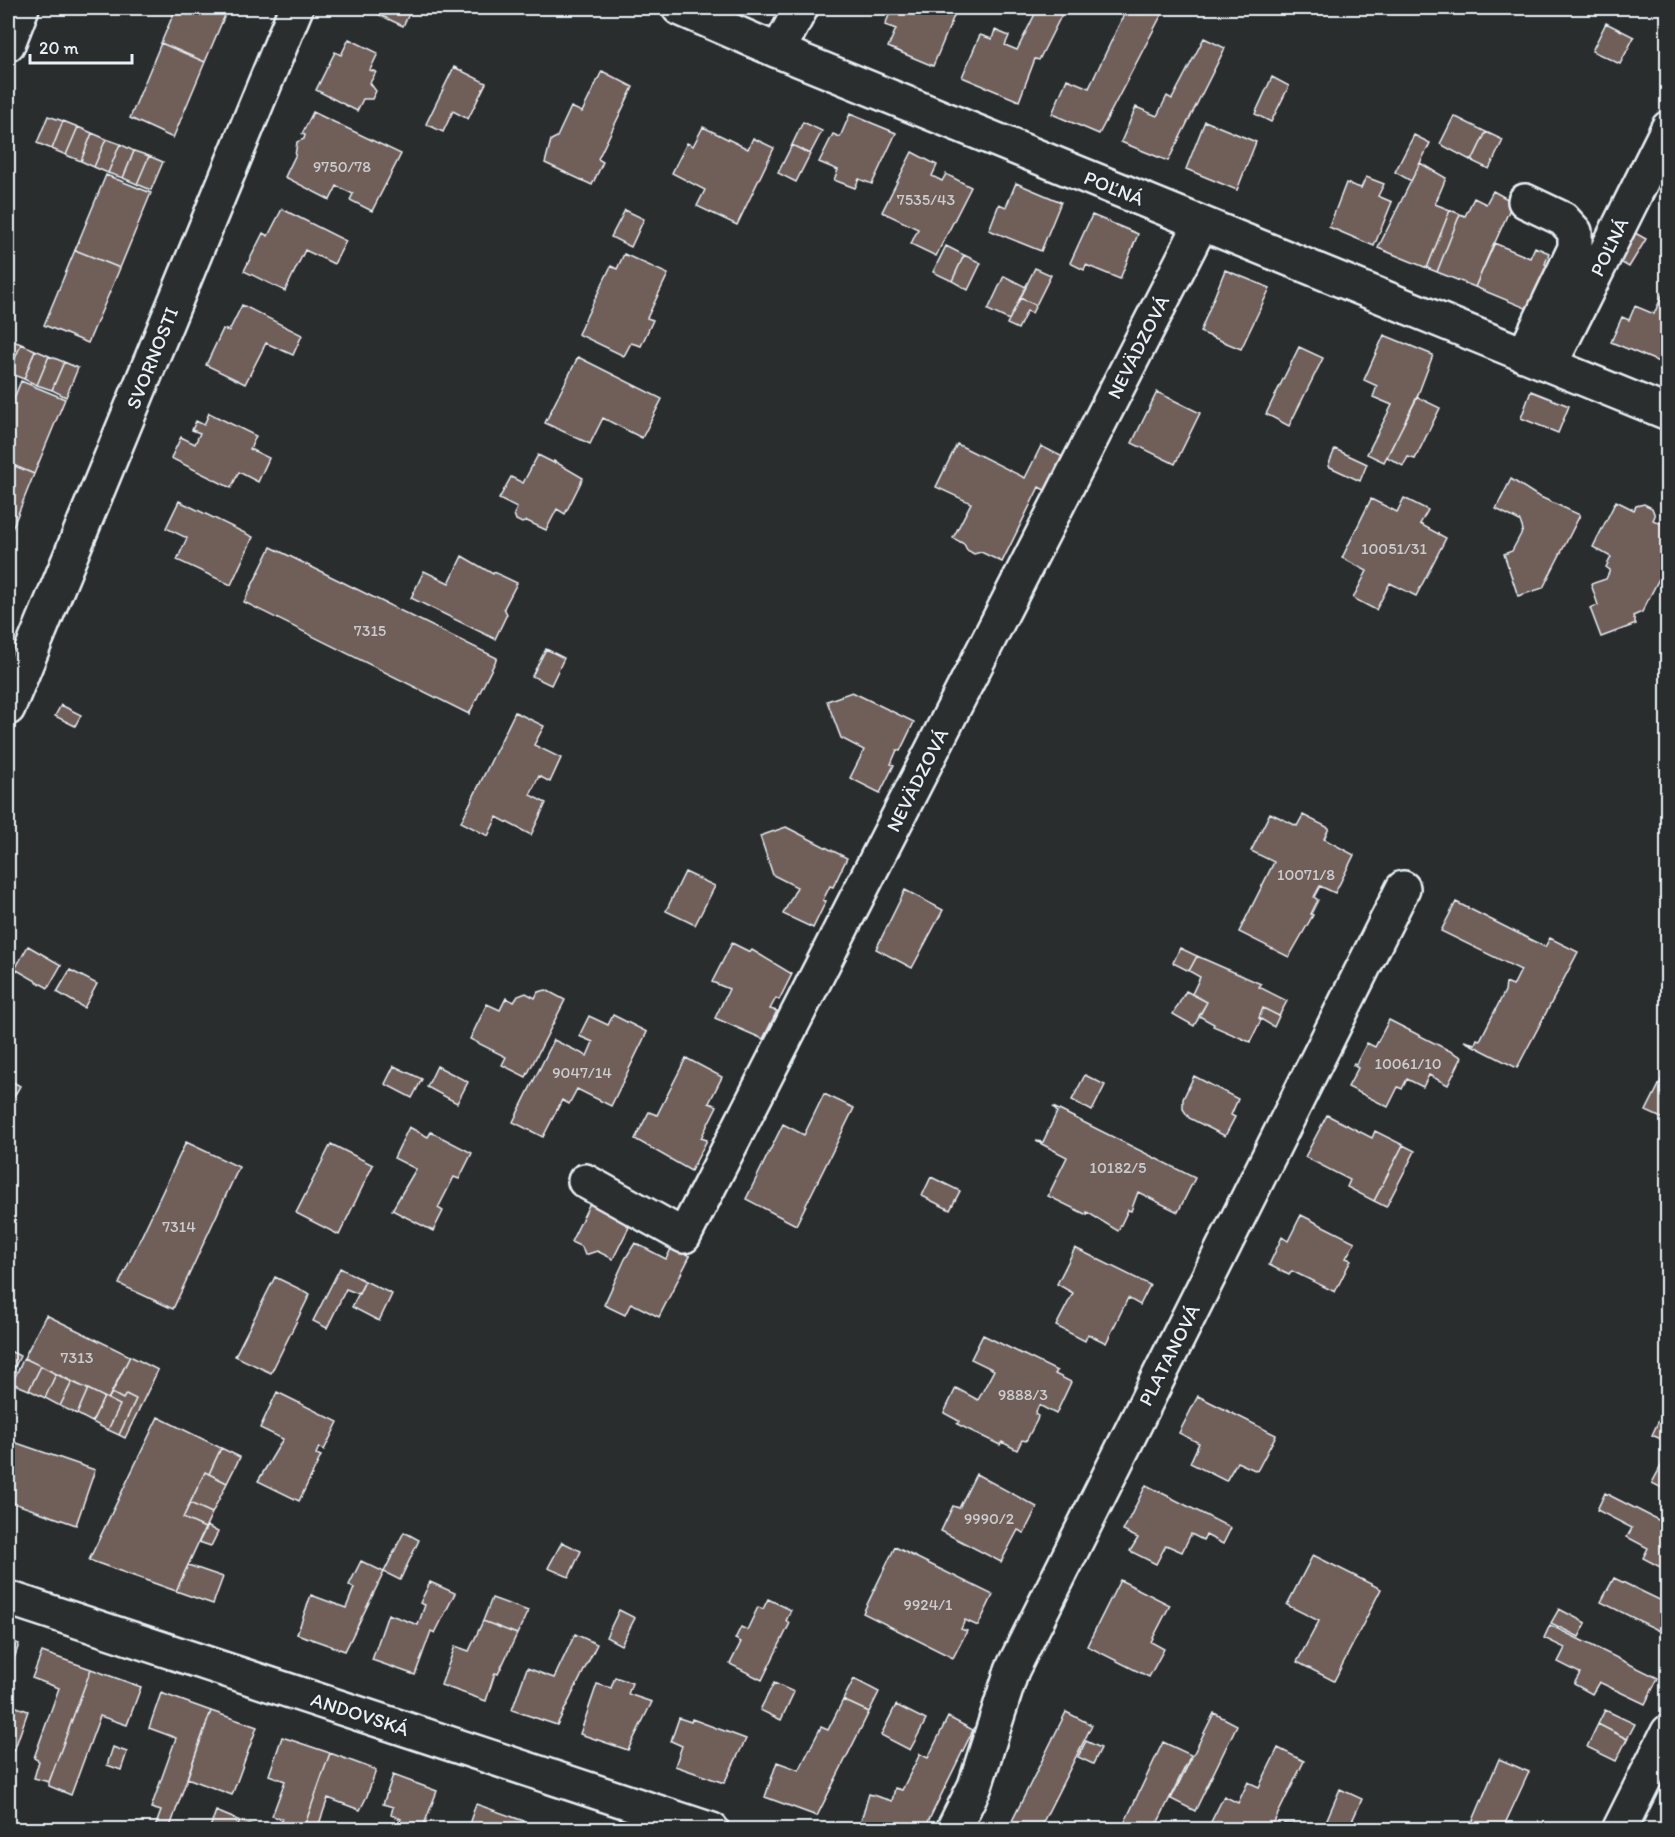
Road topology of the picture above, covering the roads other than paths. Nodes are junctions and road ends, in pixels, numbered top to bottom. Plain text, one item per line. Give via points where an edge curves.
1 (22, 8) edge
2 (296, 8) edge
3 (679, 8) edge
4 (801, 8) edge
5 (8, 44) edge
6 (778, 51) junction
7 (1668, 128) edge
8 (1526, 201) dead end
9 (1201, 224) junction
10 (1537, 360) junction
11 (1668, 413) edge
12 (8, 708) edge
13 (1402, 888) dead end
14 (585, 1181) dead end
15 (8, 1598) edge
16 (1668, 1731) edge
17 (712, 1830) edge
18 (953, 1830) edge
19 (1619, 1830) edge

1 - 5 street
2 - 12 street, SVORNOSTI
3 - 6 street, POĽNÁ
4 - 6 street
6 - 9 street, POĽNÁ
7 - 10 street, POĽNÁ
8 - 10 street via 1563,219 1575,232 1575,248
9 - 10 street, POĽNÁ
9 - 14 street, NEVÄDZOVÁ via 684,1236
10 - 11 street, POĽNÁ
13 - 18 street, PLATANOVÁ via 1012,1670 975,1786
15 - 17 street, ANDOVSKÁ
16 - 19 street

